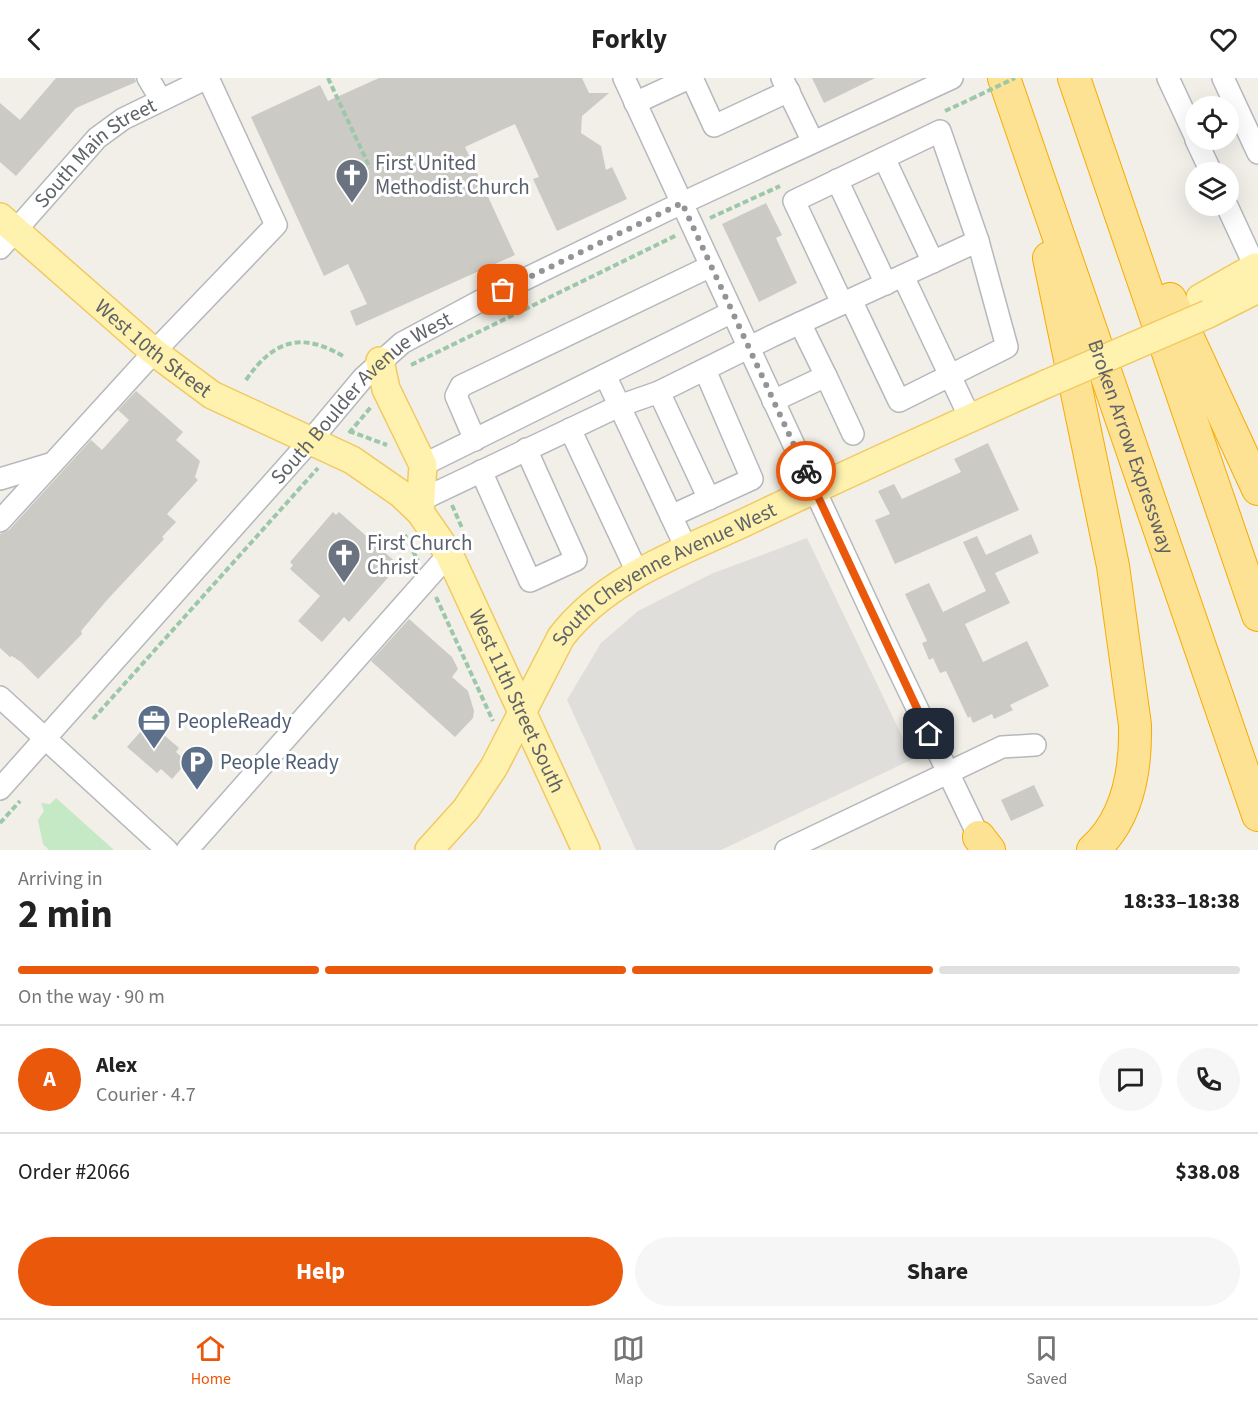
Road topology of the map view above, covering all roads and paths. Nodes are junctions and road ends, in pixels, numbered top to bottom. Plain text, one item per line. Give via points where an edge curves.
1 (148, 78) edge
2 (207, 78) edge
3 (328, 78) edge
4 (624, 78) edge
5 (690, 78) edge
6 (951, 78) edge
7 (1004, 78) edge
8 (1016, 78) edge
9 (1075, 78) edge
10 (1168, 78) edge
11 (1223, 78) edge
12 (785, 84) edge
13 (971, 99) dead end
14 (161, 100) junction
15 (635, 103) junction
16 (1185, 115) edge
17 (1023, 134) junction
18 (813, 142) junction
19 (1258, 153) edge
20 (884, 158) junction
21 (370, 168) dead end
22 (837, 180) junction
23 (682, 203) junction
24 (1231, 216) edge
25 (693, 227) junction
26 (5, 232) edge
27 (978, 241) junction
28 (933, 262) junction
29 (711, 266) junction
30 (1257, 277) edge
31 (894, 280) junction
32 (847, 302) junction
33 (732, 312) junction
34 (800, 323) junction
35 (749, 348) junction
36 (154, 352) junction
37 (343, 356) dead end
38 (380, 361) junction
39 (705, 370) junction
40 (605, 375) junction
41 (826, 375) junction
42 (950, 376) junction
43 (246, 380) dead end
44 (386, 389) junction
45 (659, 392) junction
46 (773, 401) junction
47 (619, 406) junction
48 (970, 418) junction
49 (570, 429) junction
50 (853, 434) dead end
51 (475, 440) junction
52 (322, 446) junction
53 (526, 449) junction
54 (53, 463) junction
55 (423, 465) junction
56 (481, 471) junction
57 (0, 479) edge
58 (814, 489) junction
59 (1258, 489) edge
60 (709, 499) junction
61 (421, 506) junction
62 (671, 516) junction
63 (0, 521) edge
64 (687, 550) junction
65 (449, 554) junction
66 (638, 574) junction
67 (1258, 615) edge
68 (0, 697) edge
69 (522, 712) junction
70 (46, 739) junction
71 (1035, 744) dead end
72 (62, 754) junction
73 (948, 774) junction
74 (0, 789) edge
75 (1258, 815) edge
76 (984, 846) edge
77 (167, 850) edge
78 (187, 850) edge
79 (429, 850) edge
80 (586, 850) edge
81 (786, 850) edge
82 (1093, 850) edge

1 - 14 street
2 - 14 street, South Main Street
2 - 36 street via 276,225
3 - 21 path
4 - 15 street
5 - 12 street via 714,126
5 - 15 street
6 - 18 street, South Boulder Avenue West
7 - 17 highway, Broken Arrow Expressway
8 - 13 path, bridge
9 - 59 highway via 1198,362
9 - 67 highway
10 - 16 street
11 - 19 street
12 - 18 street
14 - 26 street, South Main Street via 123,119 97,138
15 - 23 street
17 - 75 highway, Broken Arrow Expressway
17 - 82 highway via 1107,531 1135,725 1136,750 1128,797
18 - 23 street, South Boulder Avenue West
20 - 22 street
20 - 27 street via 940,131
20 - 28 street
22 - 31 street
22 - 32 street via 794,201
23 - 25 street
23 - 38 street, South Boulder Avenue West via 482,300 402,343
24 - 30 street
25 - 29 street
25 - 44 path, South Boulder Avenue West via 409,366
26 - 36 main road, West 10th Street
27 - 28 street
27 - 42 street via 1007,348
28 - 31 street
29 - 33 street
29 - 51 street via 461,386 456,396
30 - 48 main road, South Cheyenne Avenue West, bridge
31 - 32 street
31 - 42 street
32 - 34 street
32 - 42 street via 899,402
33 - 35 street
33 - 40 street
34 - 35 street
34 - 41 street
35 - 39 street
35 - 46 street
36 - 52 main road, West 10th Street via 212,395
36 - 54 street
37 - 43 path via 317,343 291,343 263,357
38 - 44 main road
38 - 52 street, South Boulder Avenue West via 339,404
39 - 45 street
39 - 60 street via 752,479
40 - 47 street
40 - 51 street
41 - 46 street
41 - 50 street
42 - 48 street
44 - 52 path, South Boulder Avenue West
44 - 55 main road
45 - 47 street
45 - 60 street
46 - 58 street
47 - 49 street
47 - 62 street
48 - 58 main road, South Cheyenne Avenue West
49 - 53 street
49 - 66 street
51 - 55 street
52 - 61 main road, West 11th Street South via 369,470
52 - 70 street, South Boulder Avenue West
52 - 72 path, South Boulder Avenue West
53 - 56 street
53 - 56 street via 576,560 530,581
54 - 57 street
54 - 63 street
55 - 61 main road
56 - 61 street
58 - 64 main road, South Cheyenne Avenue West
58 - 73 street
60 - 62 street
61 - 65 main road, West 11th Street South
62 - 64 street
64 - 66 main road, South Cheyenne Avenue West
65 - 69 main road, West 11th Street South
65 - 78 street
66 - 69 main road, South Cheyenne Avenue West via 604,593 576,619 561,638
68 - 70 street
69 - 79 main road, South Cheyenne Avenue West via 494,767 466,809
69 - 80 main road, West 11th Street South
70 - 72 street
70 - 74 street, South Boulder Avenue West
71 - 73 street via 1002,747
72 - 77 street
73 - 76 street
73 - 81 street

